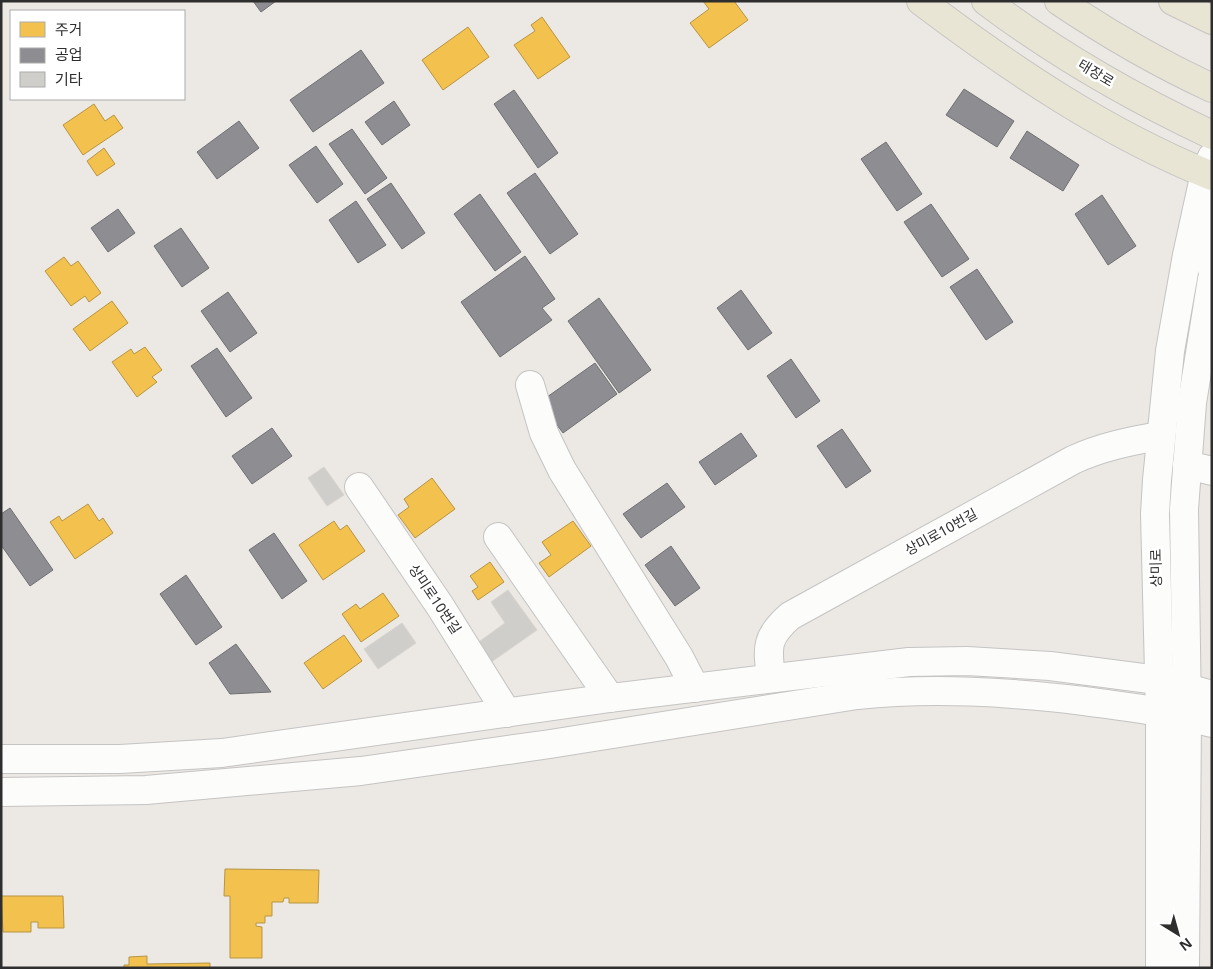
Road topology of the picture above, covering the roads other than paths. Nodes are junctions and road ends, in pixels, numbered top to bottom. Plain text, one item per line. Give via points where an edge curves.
1 (921, 1) edge
2 (986, 1) edge
3 (1059, 1) edge
4 (1173, 1) edge
5 (1212, 20) edge
6 (1212, 88) edge
7 (1212, 135) edge
8 (1210, 169) edge
9 (1212, 269) edge
10 (1212, 279) edge
11 (530, 385) dead end
12 (1160, 436) junction
13 (1200, 468) edge
14 (359, 487) dead end
15 (498, 537) dead end
16 (771, 677) junction
17 (1158, 680) junction
18 (695, 688) junction
19 (1199, 692) edge
20 (610, 698) junction
21 (1160, 712) junction
22 (507, 713) junction
23 (1199, 720) edge
24 (1, 759) edge
25 (1, 792) edge
26 (1160, 968) edge
27 (1185, 968) edge

1 - 8 main road via 1058,97 1151,149
2 - 7 main road, 태장로 via 1017,24 1155,109
3 - 6 main road via 1162,64
4 - 5 main road
8 - 9 street
8 - 12 street, 상미로 via 1186,256
10 - 13 street, 상미로 via 1192,403
11 - 18 street via 544,432 562,470
12 - 16 street, 상미로10번길 via 1110,446 1073,460 790,616 773,632 768,652
12 - 17 street, 상미로 via 1155,514
13 - 19 street, 상미로 via 1184,527
14 - 22 street, 상미로10번길 via 440,606
15 - 20 street
16 - 17 street via 910,662 967,661 1050,666
16 - 18 street
17 - 19 street
17 - 21 street, 상미로
18 - 20 street
19 - 23 street, 상미로
20 - 22 street
21 - 23 street
21 - 25 street via 993,692 901,690 857,694 361,771 146,790
21 - 26 street, 상미로
22 - 24 street via 222,753 120,759
23 - 27 street, 상미로

